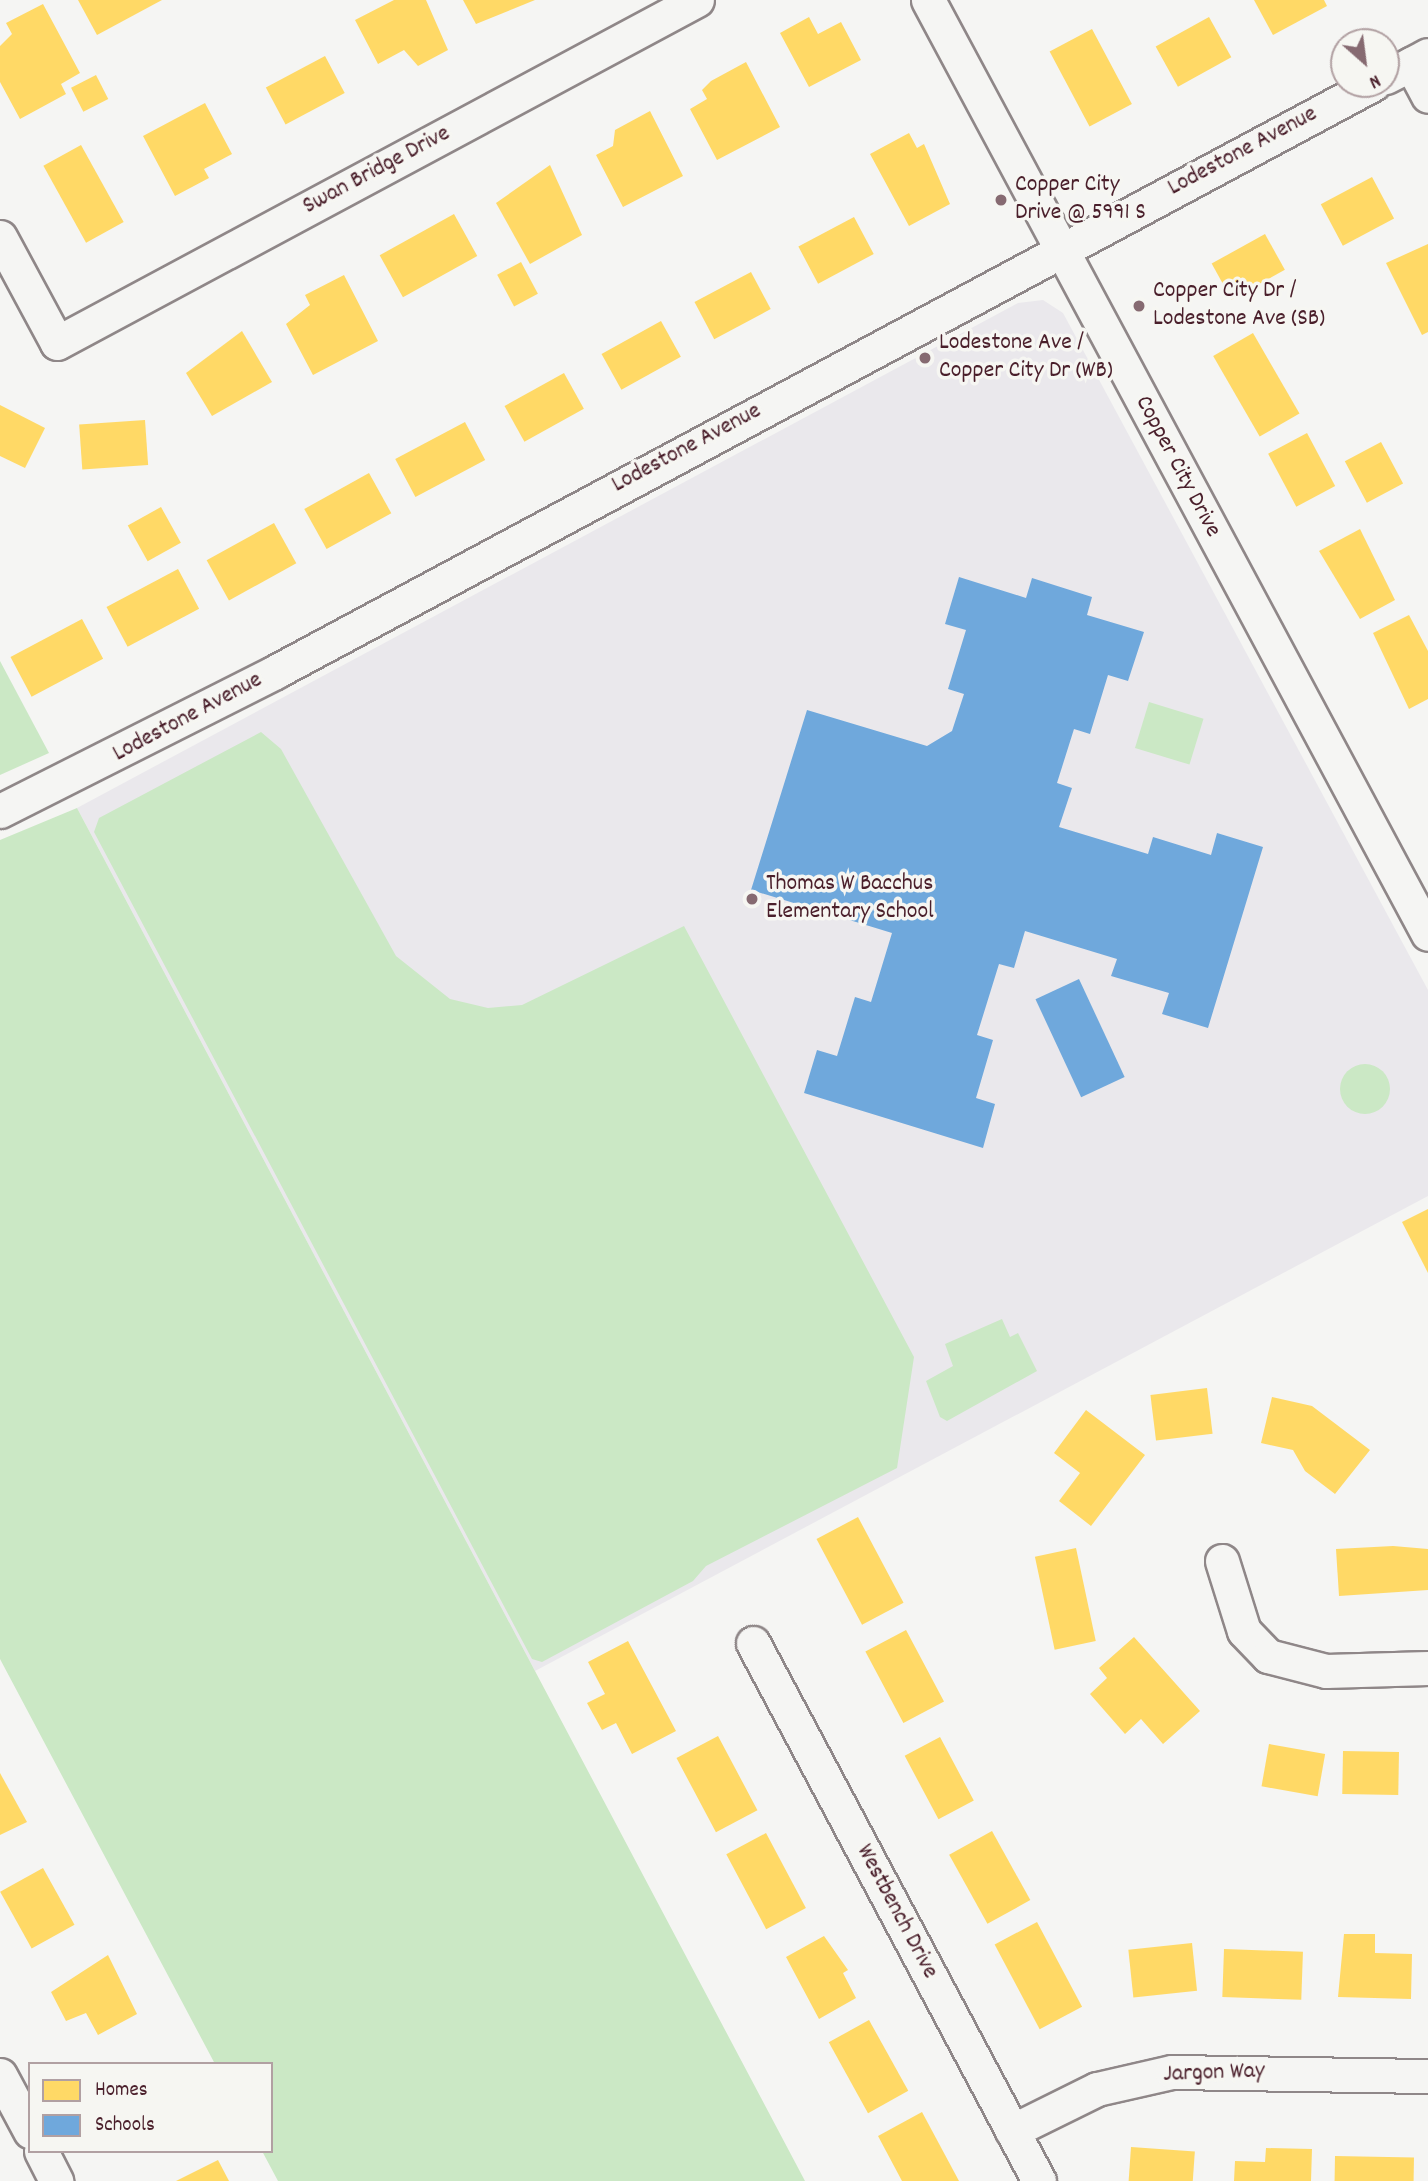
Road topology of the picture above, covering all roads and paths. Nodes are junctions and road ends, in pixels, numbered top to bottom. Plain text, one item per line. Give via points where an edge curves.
1 (697, 0) edge
2 (928, 0) edge
3 (1408, 65) edge
4 (1428, 96) edge
5 (1346, 98) edge
6 (0, 237) edge
7 (1060, 247) junction
8 (0, 811) edge
9 (1428, 934) edge
10 (1222, 1561) dead end
11 (753, 1643) dead end
12 (1428, 1668) edge
13 (0, 2075) edge
14 (1428, 2076) edge
15 (28, 2127) edge
16 (1012, 2131) junction
17 (42, 2153) edge
18 (56, 2181) edge
19 (1039, 2181) edge

1 - 6 street, Swan Bridge Drive via 57,343
2 - 7 street, Copper City Drive
3 - 4 street
5 - 7 street, Lodestone Avenue
7 - 8 street, Lodestone Avenue via 275,672
7 - 9 street, Copper City Drive
10 - 12 street via 1244,1631 1268,1656 1326,1671
11 - 16 street, Westbench Drive
13 - 15 street
14 - 16 street, Jargon Way via 1172,2072 1097,2089
16 - 19 street, Westbench Drive
17 - 18 street

